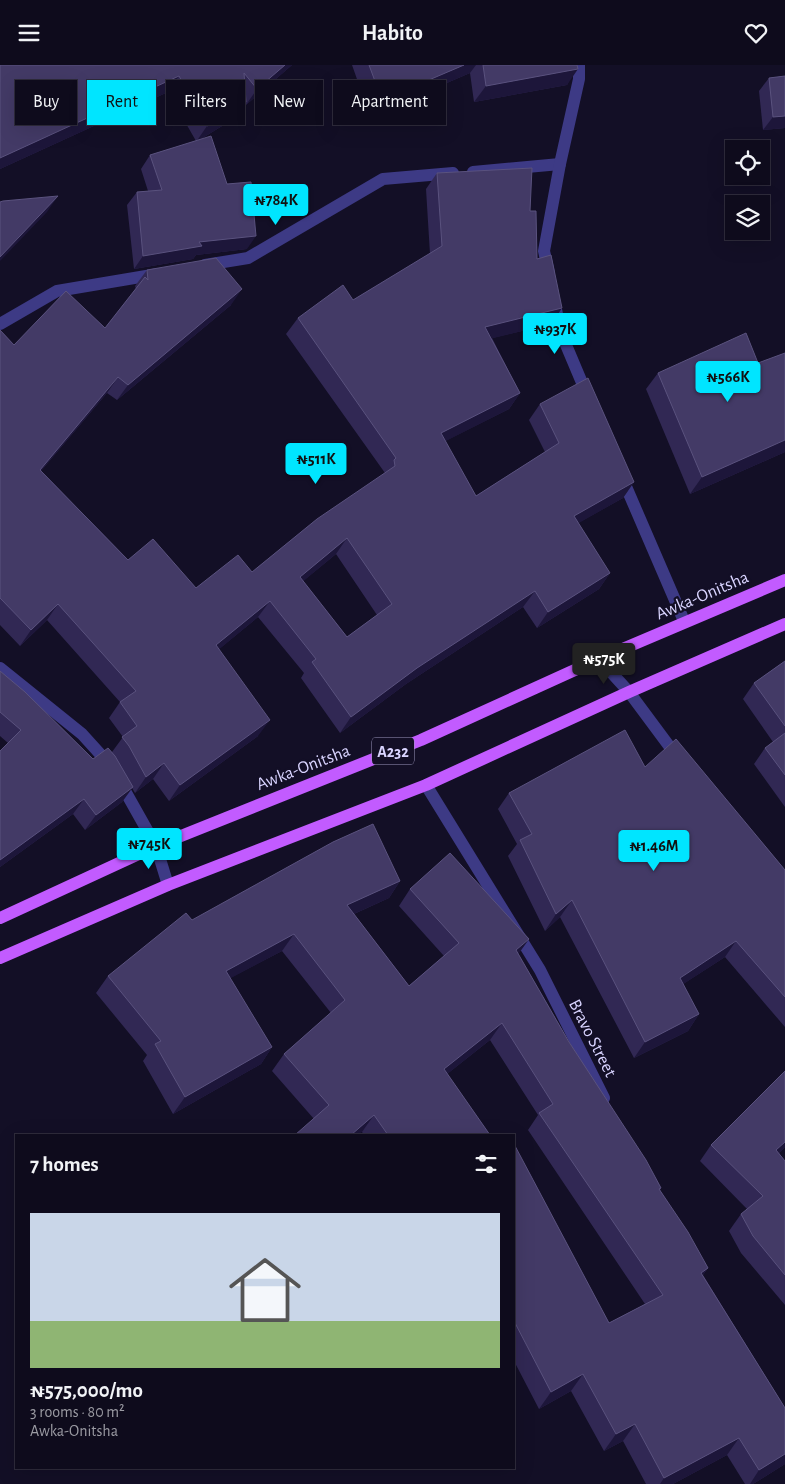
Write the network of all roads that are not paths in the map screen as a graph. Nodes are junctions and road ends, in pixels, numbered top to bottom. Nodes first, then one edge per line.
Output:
1 (579, 65) edge
2 (560, 164) junction
3 (191, 268) edge
4 (172, 271) edge
5 (0, 324) edge
6 (592, 405) edge
7 (615, 459) edge
8 (785, 580) edge
9 (684, 621) junction
10 (785, 624) edge
11 (599, 659) junction
12 (0, 668) edge
13 (629, 692) junction
14 (685, 768) edge
15 (426, 785) junction
16 (156, 846) junction
17 (168, 885) junction
18 (0, 918) edge
19 (0, 958) edge
20 (609, 1110) edge

1 - 2 street
2 - 3 street
2 - 6 street
4 - 5 street
7 - 9 street
8 - 9 main road, Awka-Onitsha / A232
9 - 11 main road, Awka-Onitsha / A232
10 - 13 main road, A232
11 - 13 street
11 - 16 main road, Awka-Onitsha / A232
12 - 16 street
13 - 14 street
13 - 15 main road, A232
15 - 17 main road, A232
15 - 20 street, Bravo Street
16 - 17 street
16 - 18 main road, Awka-Onitsha / A232
17 - 19 main road, A232

